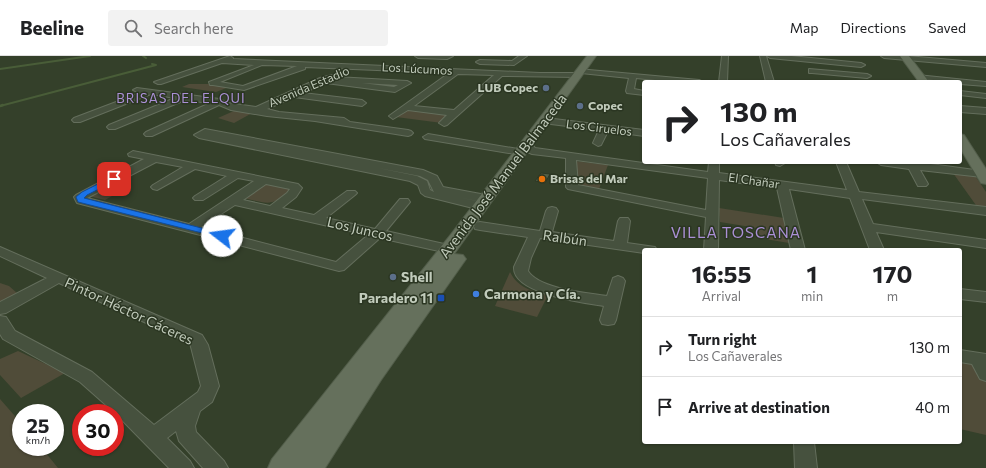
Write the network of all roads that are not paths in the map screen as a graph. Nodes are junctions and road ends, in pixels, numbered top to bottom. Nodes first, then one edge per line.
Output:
1 (236, 56) edge
2 (283, 56) edge
3 (418, 56) edge
4 (450, 56) edge
5 (486, 56) edge
6 (524, 56) edge
7 (600, 56) edge
8 (725, 56) edge
9 (763, 56) edge
10 (770, 56) edge
11 (856, 56) edge
12 (884, 56) edge
13 (905, 57) edge
14 (324, 58) dead end
15 (376, 58) dead end
16 (807, 58) edge
17 (222, 61) junction
18 (266, 63) junction
19 (492, 63) junction
20 (308, 64) junction
21 (986, 64) edge
22 (861, 65) junction
23 (359, 66) junction
24 (912, 66) junction
25 (925, 68) dead end
26 (457, 71) junction
27 (812, 71) junction
28 (486, 72) junction
29 (583, 72) edge
30 (501, 73) junction
31 (633, 76) junction
32 (868, 79) edge
33 (325, 80) junction
34 (676, 80) edge
35 (723, 80) edge
36 (769, 80) edge
37 (815, 80) edge
38 (922, 80) edge
39 (158, 82) dead end
40 (962, 82) edge
41 (986, 84) edge
42 (137, 90) dead end
43 (150, 92) junction
44 (642, 93) edge
45 (962, 93) edge
46 (292, 94) junction
47 (986, 96) edge
48 (184, 97) junction
49 (362, 103) dead end
50 (223, 104) junction
51 (408, 106) junction
52 (259, 109) junction
53 (962, 109) edge
54 (986, 111) edge
55 (456, 112) junction
56 (276, 113) junction
57 (393, 116) dead end
58 (77, 120) dead end
59 (554, 122) junction
60 (444, 123) dead end
61 (112, 128) dead end
62 (605, 128) junction
63 (408, 133) dead end
64 (642, 133) edge
65 (149, 134) dead end
66 (428, 137) dead end
67 (962, 141) edge
68 (598, 143) dead end
69 (263, 145) dead end
70 (527, 149) junction
71 (133, 154) dead end
72 (571, 156) junction
73 (155, 158) junction
74 (714, 164) edge
75 (842, 164) edge
76 (912, 164) edge
77 (193, 166) junction
78 (236, 175) junction
79 (714, 176) junction
80 (984, 177) edge
81 (264, 180) junction
82 (922, 184) dead end
83 (782, 185) junction
84 (158, 186) dead end
85 (351, 193) dead end
86 (855, 195) junction
87 (199, 198) dead end
88 (233, 201) junction
89 (404, 202) dead end
90 (483, 202) junction
91 (273, 209) junction
92 (552, 211) dead end
93 (986, 211) edge
94 (712, 215) junction
95 (318, 219) junction
96 (624, 221) dead end
97 (480, 226) junction
98 (868, 227) junction
99 (192, 228) junction
100 (378, 233) junction
101 (540, 234) junction
102 (986, 244) edge
103 (620, 246) junction
104 (710, 248) edge
105 (798, 248) edge
106 (876, 248) edge
107 (448, 249) junction
108 (642, 249) edge
109 (0, 251) edge
110 (58, 278) junction
111 (618, 281) dead end
112 (962, 294) edge
113 (986, 297) edge
114 (612, 302) junction
115 (0, 309) edge
116 (608, 320) dead end
117 (0, 321) edge
118 (962, 356) edge
119 (982, 359) edge
120 (986, 374) edge
121 (192, 407) junction
122 (153, 437) junction
123 (804, 444) edge
124 (183, 468) edge
125 (217, 468) edge
126 (282, 468) edge
127 (310, 468) edge
128 (806, 468) edge

1 - 17 street
2 - 18 street
3 - 4 street
5 - 19 street
6 - 19 street
7 - 29 main road, Avenida José Manuel Balmaceda
8 - 35 street
9 - 36 street
10 - 16 street
11 - 22 street
12 - 13 street
13 - 21 street
13 - 24 main road
14 - 20 street
15 - 23 street, Avenida Estadio
16 - 22 street
16 - 27 street
17 - 18 street, Los Lúcumos
17 - 39 street
18 - 20 street, Los Lúcumos
18 - 20 street
19 - 28 street
20 - 23 street, Los Lúcumos
22 - 32 street
23 - 26 street, Los Lúcumos
23 - 33 street, Avenida Estadio
24 - 25 street
24 - 38 main road
26 - 28 street, Los Lúcumos
26 - 51 street
27 - 32 street
27 - 37 street
28 - 30 street, Los Lúcumos
29 - 30 street, Los Lúcumos
29 - 31 street, Los Lúcumos
29 - 59 main road, Avenida José Manuel Balmaceda
29 - 70 main road, Avenida José Manuel Balmaceda
30 - 55 street
31 - 34 street, Los Lúcumos
31 - 44 street
33 - 33 street
33 - 46 street, Avenida Estadio
40 - 41 street
42 - 43 street
43 - 48 street
43 - 58 street
45 - 47 street
46 - 49 street
46 - 52 street, Avenida Estadio
48 - 50 street
48 - 61 street
50 - 52 street
50 - 56 street
50 - 65 street
51 - 55 street
51 - 57 street
52 - 56 street
53 - 54 street
55 - 60 street
56 - 63 street
59 - 62 street, Los Ciruelos
59 - 70 main road, Avenida José Manuel Balmaceda
62 - 64 street, Los Ciruelos
62 - 68 street
66 - 70 street, El Chañar
67 - 80 main road
69 - 90 street
70 - 72 street, El Chañar
70 - 90 main road, Avenida José Manuel Balmaceda
70 - 97 main road, Avenida José Manuel Balmaceda
71 - 73 street
72 - 79 street, El Chañar
72 - 94 street
73 - 77 street
73 - 99 street
74 - 79 street
75 - 86 street
76 - 80 street
76 - 82 street
77 - 78 street
77 - 84 street
78 - 81 street
78 - 87 street
79 - 83 street, El Chañar
79 - 94 street
81 - 88 street
81 - 91 street
83 - 86 street, El Chañar
83 - 105 street
85 - 95 street
86 - 93 street, El Chañar
86 - 98 street
88 - 91 street, Los Juncos
88 - 99 street
89 - 100 street
90 - 107 main road, Avenida José Manuel Balmaceda
91 - 95 street, Los Juncos
92 - 101 street
94 - 104 street
95 - 100 street, Los Juncos
96 - 103 street
97 - 101 street, Ralbún
97 - 127 main road, Avenida José Manuel Balmaceda
98 - 102 street
98 - 106 street
99 - 100 street
100 - 107 street, Los Juncos
101 - 103 street, Ralbún
101 - 114 street
103 - 108 street, Ralbún
107 - 126 main road, Avenida José Manuel Balmaceda
109 - 110 street, Pintor Héctor Cáceres
110 - 115 street, Pintor Héctor Cáceres
110 - 121 street, Pintor Héctor Cáceres
111 - 114 street
112 - 113 street
114 - 116 street
117 - 122 street
118 - 119 street
119 - 120 street
121 - 122 street, Pintor Héctor Cáceres
121 - 125 street, Pintor Héctor Cáceres
122 - 124 street
123 - 128 street

